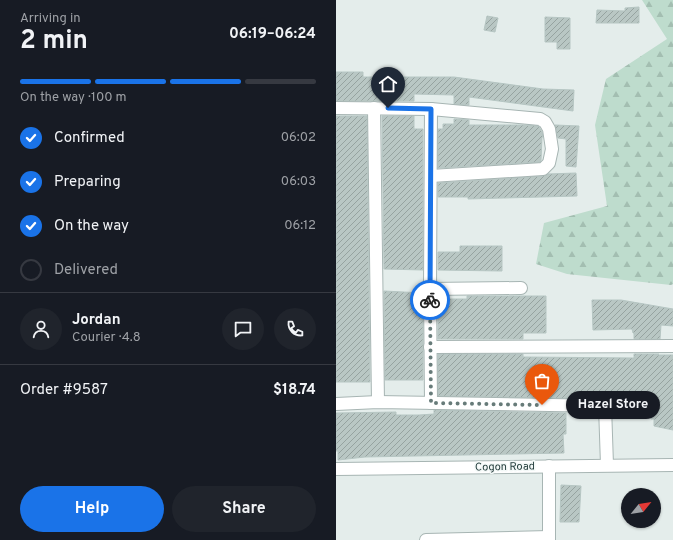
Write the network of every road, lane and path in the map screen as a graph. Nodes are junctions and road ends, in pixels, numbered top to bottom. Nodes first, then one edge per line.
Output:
1 (336, 108) edge
2 (374, 108) junction
3 (431, 109) junction
4 (431, 176) junction
5 (521, 288) dead end
6 (430, 289) junction
7 (673, 346) edge
8 (430, 347) junction
9 (378, 402) junction
10 (431, 403) junction
11 (336, 404) edge
12 (607, 465) junction
13 (673, 465) edge
14 (549, 466) junction
15 (336, 469) edge
16 (549, 538) edge
17 (426, 540) edge

1 - 2 street
2 - 3 street
2 - 9 street
3 - 4 street
3 - 4 street
4 - 6 street
5 - 6 street
6 - 8 street
7 - 8 street
8 - 10 street
9 - 10 street
9 - 11 street
10 - 12 street
12 - 13 street, Cogon Road
12 - 14 street, Cogon Road
14 - 15 street, Cogon Road
14 - 16 street
16 - 17 street

